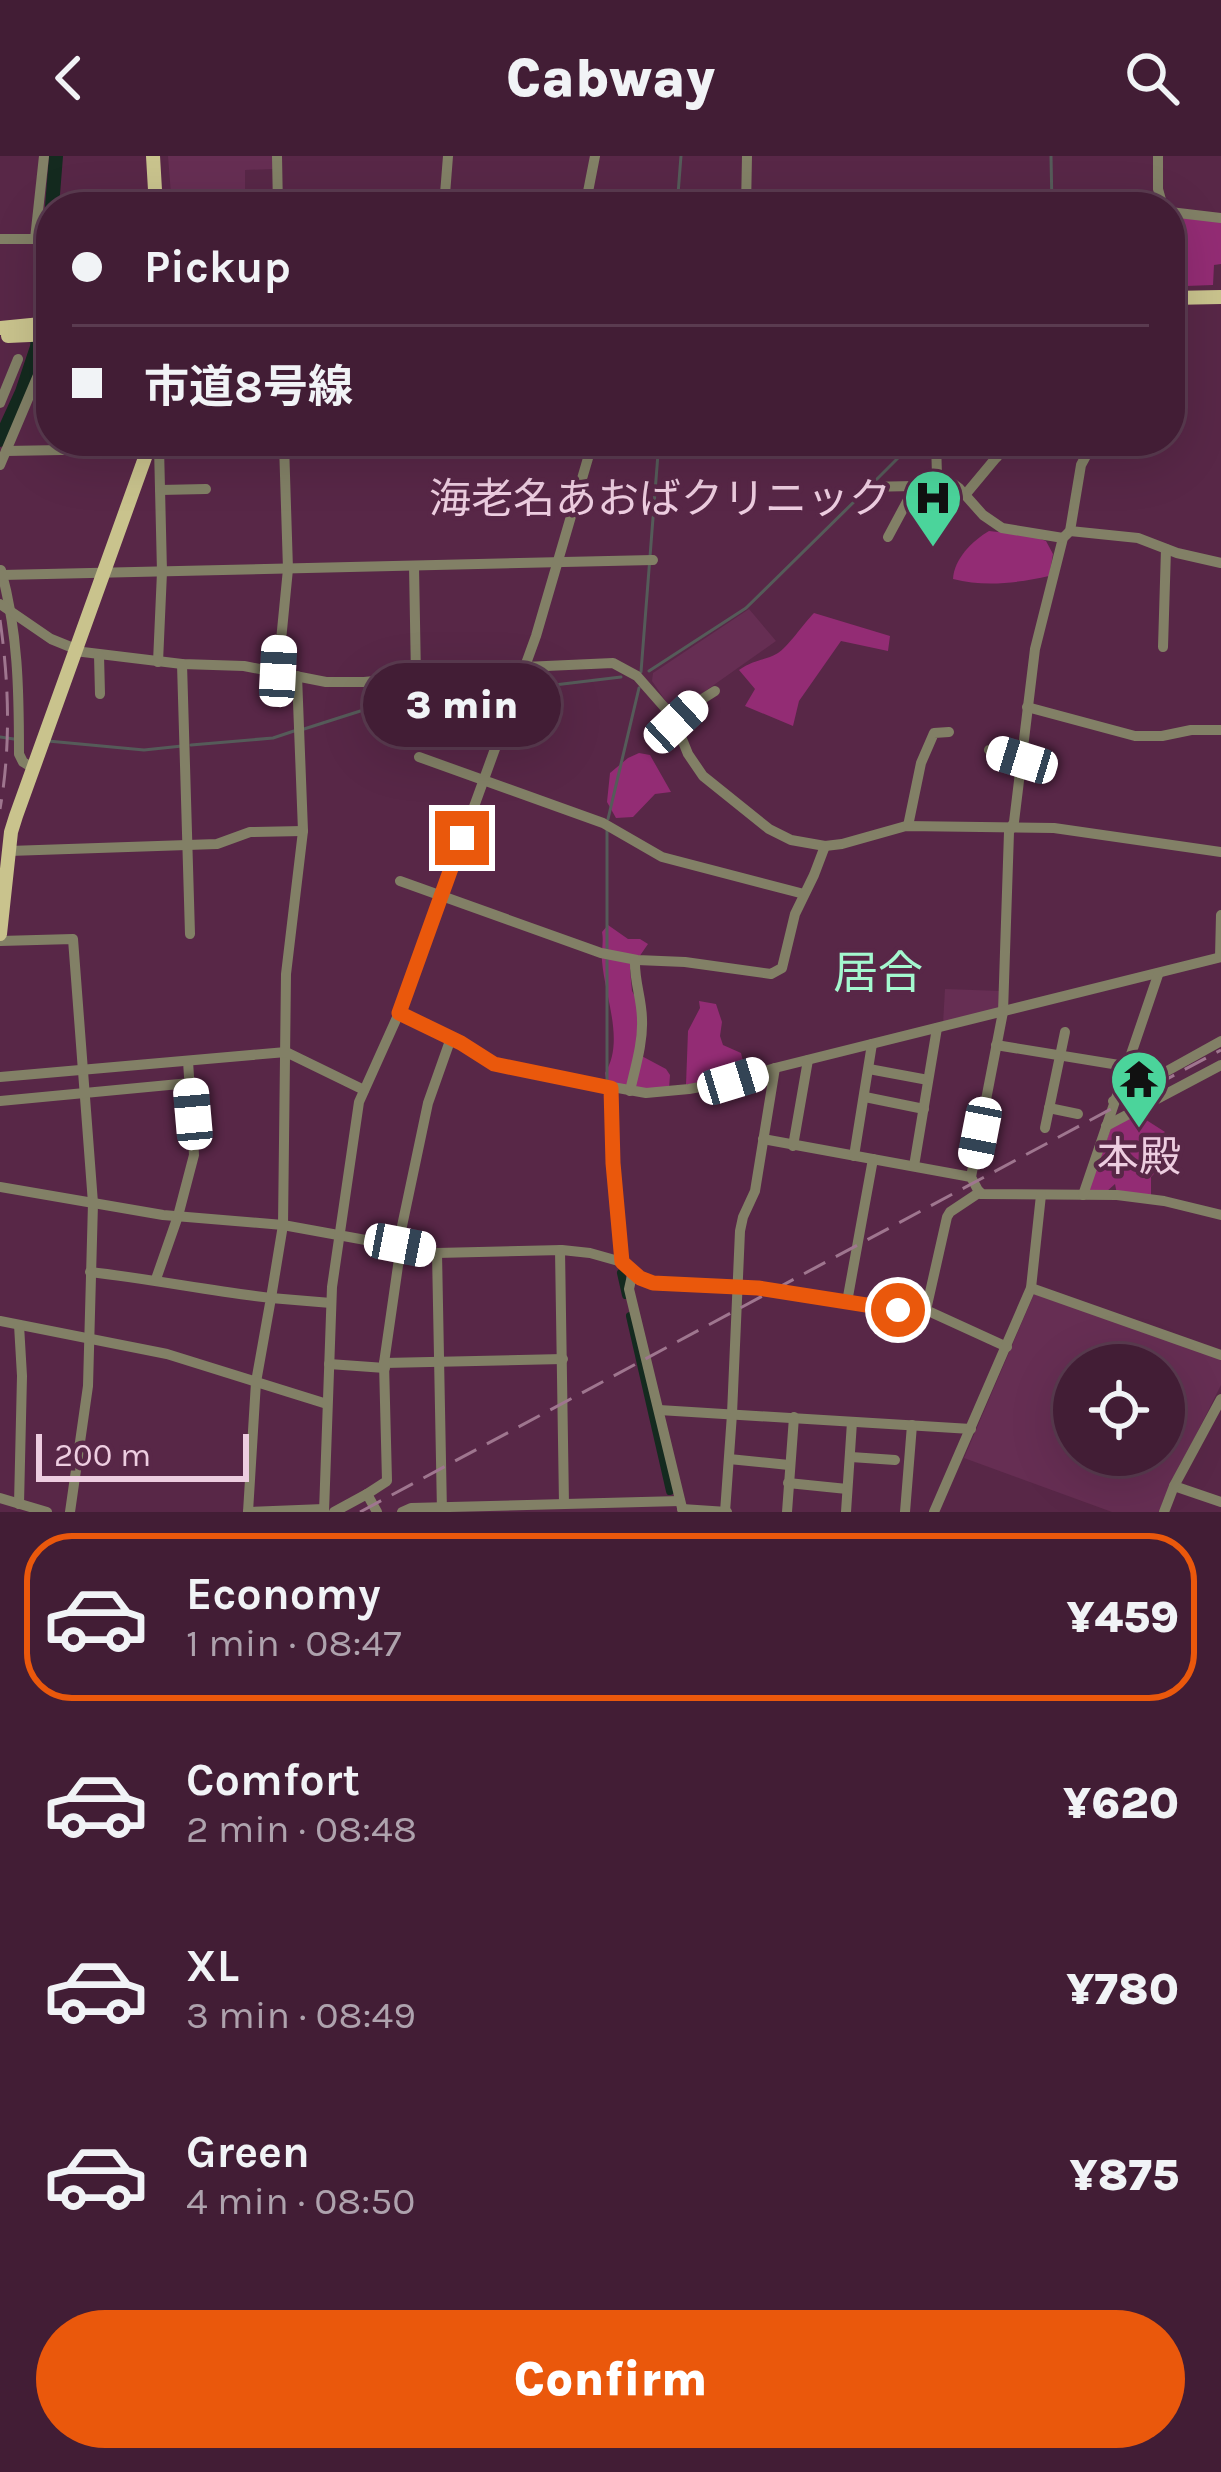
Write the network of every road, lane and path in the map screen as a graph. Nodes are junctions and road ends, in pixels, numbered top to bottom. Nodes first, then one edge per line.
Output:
1 (44, 156) edge
2 (157, 156) edge
3 (277, 156) edge
4 (448, 156) edge
5 (595, 156) edge
6 (747, 156) edge
7 (1158, 156) edge
8 (40, 192) edge
9 (159, 192) edge
10 (278, 192) edge
11 (446, 192) edge
12 (588, 192) edge
13 (746, 192) edge
14 (1159, 192) edge
15 (1185, 213) edge
16 (1221, 218) edge
17 (36, 230) edge
18 (0, 239) edge
19 (1221, 297) edge
20 (1185, 298) edge
21 (36, 317) edge
22 (0, 319) edge
23 (36, 323) edge
24 (0, 333) edge
25 (36, 335) edge
26 (18, 359) dead end
27 (6, 376) edge
28 (36, 381) edge
29 (0, 403) edge
30 (36, 450) edge
31 (6, 451) junction
32 (149, 456) edge
33 (155, 456) edge
34 (284, 456) edge
35 (588, 456) edge
36 (937, 456) edge
37 (1086, 456) edge
38 (998, 457) edge
39 (0, 465) edge
40 (938, 476) junction
41 (914, 486) junction
42 (870, 487) dead end
43 (206, 489) dead end
44 (160, 490) junction
45 (965, 496) junction
46 (1067, 535) junction
47 (889, 537) dead end
48 (1166, 549) junction
49 (651, 560) dead end
50 (556, 562) junction
51 (1221, 563) edge
52 (415, 566) junction
53 (288, 569) junction
54 (1, 571) edge
55 (162, 572) junction
56 (104, 573) junction
57 (0, 604) edge
58 (11, 613) junction
59 (1163, 647) dead end
60 (75, 649) junction
61 (99, 655) junction
62 (158, 662) junction
63 (182, 664) junction
64 (524, 667) junction
65 (278, 671) junction
66 (297, 676) junction
67 (416, 677) junction
68 (716, 691) dead end
69 (100, 694) dead end
70 (1027, 707) junction
71 (675, 719) junction
72 (1221, 730) edge
73 (949, 732) dead end
74 (989, 750) dead end
75 (419, 757) dead end
76 (1022, 760) junction
77 (33, 768) junction
78 (484, 780) junction
79 (908, 826) junction
80 (1011, 827) junction
81 (303, 831) junction
82 (188, 845) junction
83 (825, 846) junction
84 (9, 851) junction
85 (1221, 852) edge
86 (400, 881) dead end
87 (2, 894) edge
88 (804, 894) junction
89 (442, 895) junction
90 (1221, 915) edge
91 (190, 934) dead end
92 (0, 938) edge
93 (1221, 957) edge
94 (1156, 959) dead end
95 (635, 960) junction
96 (1157, 975) junction
97 (1003, 1012) junction
98 (399, 1013) junction
99 (937, 1028) junction
100 (1065, 1032) dead end
101 (451, 1038) junction
102 (1221, 1041) edge
103 (872, 1044) junction
104 (996, 1045) junction
105 (286, 1052) junction
106 (1060, 1055) junction
107 (188, 1060) junction
108 (808, 1060) junction
109 (1221, 1065) edge
110 (1125, 1066) junction
111 (775, 1068) junction
112 (869, 1069) junction
113 (83, 1070) junction
114 (0, 1077) edge
115 (928, 1079) junction
116 (190, 1083) junction
117 (611, 1088) junction
118 (364, 1090) junction
119 (631, 1091) junction
120 (85, 1093) junction
121 (865, 1097) junction
122 (0, 1101) edge
123 (1113, 1101) junction
124 (1049, 1108) junction
125 (924, 1109) junction
126 (1078, 1114) dead end
127 (1106, 1126) junction
128 (1045, 1128) dead end
129 (763, 1138) junction
130 (794, 1146) junction
131 (854, 1156) junction
132 (873, 1159) junction
133 (914, 1166) junction
134 (971, 1177) junction
135 (0, 1187) edge
136 (980, 1192) junction
137 (1041, 1195) junction
138 (1083, 1195) junction
139 (93, 1203) junction
140 (1221, 1215) edge
141 (178, 1216) junction
142 (283, 1225) junction
143 (339, 1236) junction
144 (399, 1245) junction
145 (560, 1250) junction
146 (436, 1252) junction
147 (622, 1262) junction
148 (633, 1271) junction
149 (90, 1272) junction
150 (156, 1279) junction
151 (737, 1287) junction
152 (1031, 1288) junction
153 (272, 1298) junction
154 (848, 1302) junction
155 (331, 1304) junction
156 (926, 1310) junction
157 (0, 1321) edge
158 (19, 1324) junction
159 (91, 1338) junction
160 (1007, 1347) junction
161 (1221, 1355) edge
162 (563, 1359) junction
163 (438, 1361) junction
164 (329, 1364) junction
165 (385, 1365) junction
166 (256, 1382) junction
167 (1221, 1399) edge
168 (327, 1404) junction
169 (659, 1410) junction
170 (732, 1414) junction
171 (794, 1417) junction
172 (852, 1422) junction
173 (911, 1425) junction
174 (971, 1429) junction
175 (851, 1457) junction
176 (729, 1459) junction
177 (896, 1460) dead end
178 (789, 1465) junction
179 (788, 1484) junction
180 (1174, 1486) junction
181 (848, 1489) junction
182 (367, 1494) junction
183 (0, 1498) edge
184 (1221, 1502) edge
185 (20, 1507) edge
186 (570, 1507) edge
187 (682, 1507) edge
188 (442, 1510) edge
189 (327, 1511) edge
190 (47, 1512) edge
191 (70, 1512) edge
192 (248, 1512) edge
193 (377, 1512) edge
194 (402, 1512) edge
195 (726, 1512) edge
196 (787, 1512) edge
197 (846, 1512) edge
198 (905, 1512) edge
199 (936, 1512) edge
200 (1164, 1512) edge

1 - 8 street
2 - 9 main road
3 - 10 street
4 - 11 street
5 - 12 street
6 - 13 street
7 - 14 street
15 - 16 street
17 - 18 street
19 - 20 main road
21 - 22 main road
23 - 24 main road
24 - 25 main road
26 - 27 street
27 - 29 street
28 - 31 street
30 - 31 street
31 - 39 street
32 - 56 main road
33 - 44 street
34 - 53 street
35 - 50 street
36 - 40 street
37 - 46 street
38 - 45 street
40 - 41 street
40 - 45 street
41 - 42 street
41 - 47 street
43 - 44 street
44 - 55 street
45 - 46 street
46 - 48 street
46 - 70 street
48 - 51 street
48 - 59 street
49 - 50 street
50 - 52 street
50 - 64 street
52 - 53 street
52 - 67 street
53 - 55 street
53 - 65 street
54 - 56 street
54 - 58 street
55 - 56 street
55 - 62 street
56 - 60 main road
57 - 58 street
58 - 60 street
58 - 77 street
60 - 61 street
60 - 77 main road
61 - 62 street
61 - 69 street
62 - 63 street
63 - 65 street
63 - 82 street
64 - 67 street
64 - 71 street
64 - 78 street
65 - 66 street
66 - 67 street
66 - 81 street
68 - 71 street
70 - 72 street
70 - 76 street
71 - 83 street
73 - 79 street
74 - 76 street
75 - 78 street
76 - 80 street
77 - 84 main road
78 - 88 street
78 - 89 street
79 - 80 street
79 - 83 street
80 - 85 street
80 - 97 street
81 - 82 street
81 - 105 street
82 - 84 street
82 - 91 street
83 - 88 street
84 - 87 main road
86 - 89 street
87 - 92 main road
88 - 95 street
89 - 95 street
89 - 98 street
90 - 93 street
92 - 113 street
93 - 96 street
94 - 96 street
95 - 119 street
96 - 97 street
96 - 110 street
97 - 99 street
97 - 104 street
98 - 101 street
98 - 118 street
99 - 103 street
99 - 115 street
100 - 106 street
101 - 117 street
101 - 144 street
102 - 123 street
103 - 108 street
103 - 112 street
104 - 106 street
104 - 134 street
105 - 107 street
105 - 118 street
105 - 142 street
106 - 110 street
106 - 124 street
107 - 113 street
107 - 116 street
108 - 111 street
108 - 130 street
109 - 127 street
110 - 123 street
111 - 119 street
111 - 129 street
112 - 115 street
112 - 121 street
113 - 114 street
113 - 120 street
115 - 125 street
116 - 120 street
116 - 141 street
117 - 119 street
117 - 147 street
118 - 143 street
120 - 122 street
120 - 139 street
121 - 125 street
121 - 131 street
123 - 127 street
124 - 126 street
124 - 128 street
125 - 133 street
127 - 138 street
129 - 130 street
129 - 151 street
130 - 131 street
131 - 132 street
132 - 133 street
132 - 154 street
133 - 134 street
134 - 136 street
135 - 139 street
136 - 137 street
136 - 156 street
137 - 138 street
137 - 152 street
138 - 140 street
139 - 141 street
139 - 149 street
141 - 142 street
141 - 150 street
142 - 143 street
142 - 153 street
143 - 144 street
143 - 155 street
144 - 146 street
144 - 165 street
145 - 146 street
145 - 147 street
145 - 162 street
146 - 163 street
147 - 148 street
148 - 151 street
148 - 169 street
149 - 150 street
149 - 159 street
150 - 153 street
151 - 154 street
151 - 170 street
152 - 160 street
152 - 161 street
153 - 155 street
153 - 166 street
154 - 156 street
155 - 164 street
156 - 160 street
157 - 158 street
158 - 159 street
158 - 185 street
159 - 166 street
159 - 191 street
160 - 174 street
162 - 163 street
162 - 186 street
163 - 165 street
163 - 188 street
164 - 165 street
164 - 168 street
165 - 182 street
166 - 168 street
166 - 192 street
167 - 180 street
168 - 189 street
169 - 170 street
169 - 187 street
170 - 171 street
170 - 176 street
171 - 172 street
171 - 178 street
172 - 173 street
172 - 175 street
173 - 174 street
173 - 198 street
174 - 199 street
175 - 177 street
175 - 181 street
176 - 178 street
176 - 195 street
178 - 179 street
179 - 181 street
179 - 196 street
180 - 184 street
180 - 200 street
181 - 197 street
182 - 189 street
182 - 193 street
183 - 185 street
185 - 190 street
186 - 187 street
186 - 188 street
187 - 195 street
188 - 194 street
189 - 192 street

